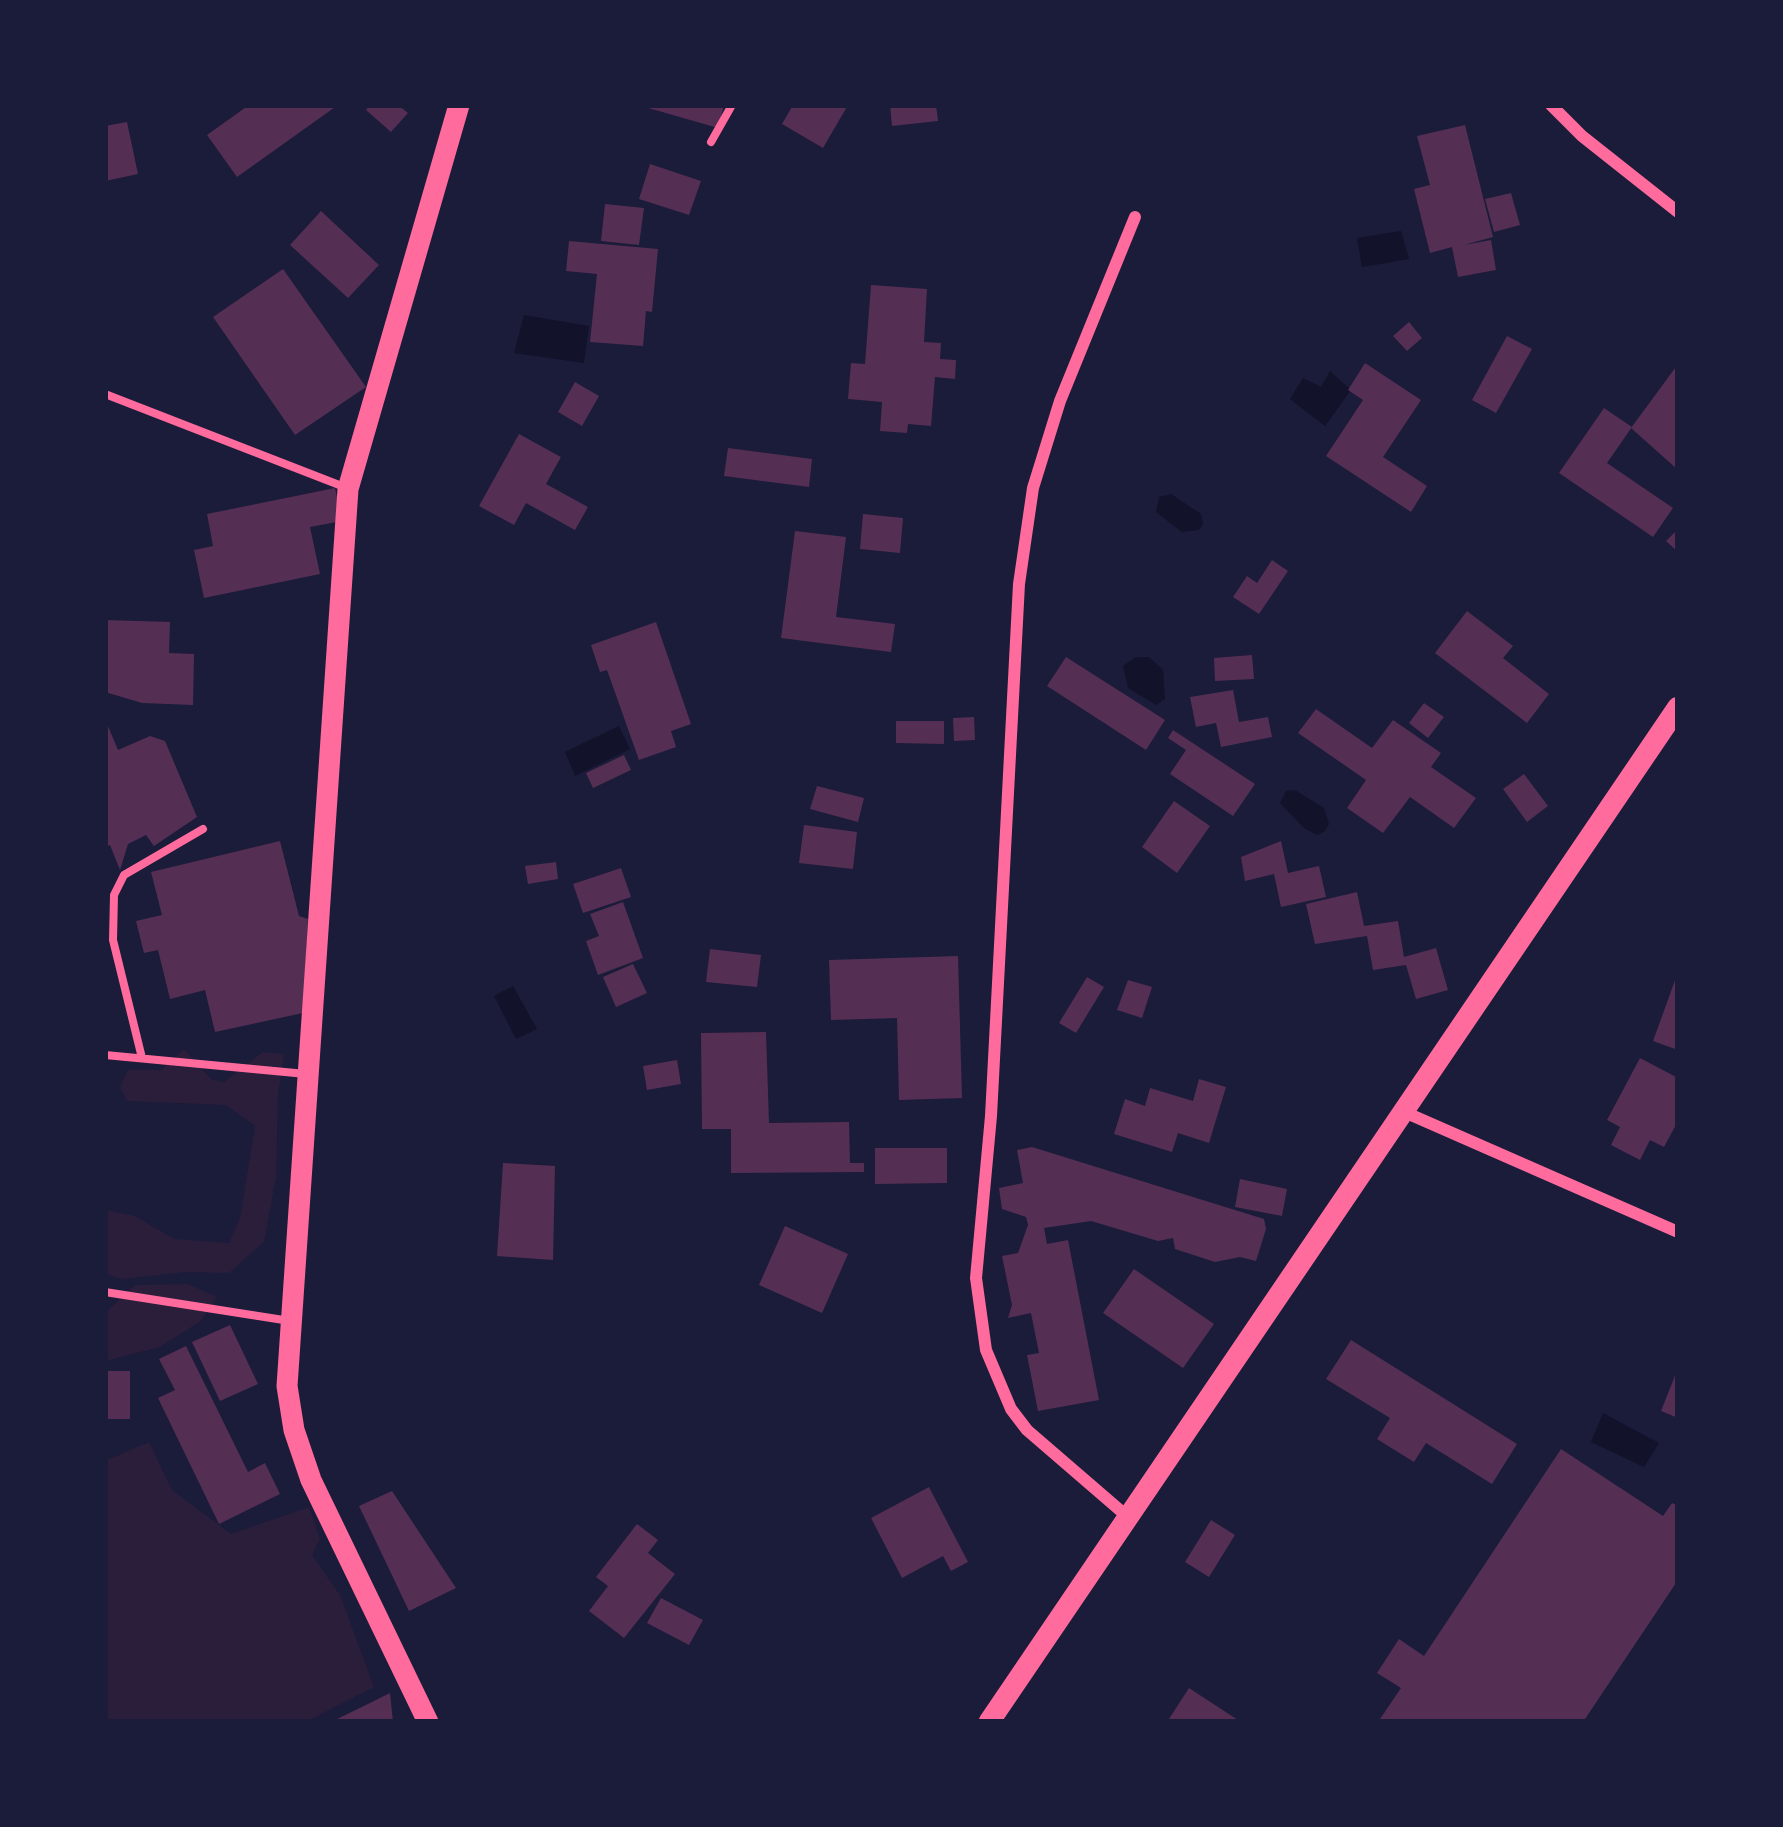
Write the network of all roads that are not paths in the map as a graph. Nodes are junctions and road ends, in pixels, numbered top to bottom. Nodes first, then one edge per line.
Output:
1 (459, 105) edge
2 (732, 105) edge
3 (1551, 105) edge
4 (711, 142) dead end
5 (1678, 212) edge
6 (1135, 217) dead end
7 (105, 394) edge
8 (349, 489) junction
9 (1678, 707) edge
10 (203, 829) dead end
11 (105, 1055) edge
12 (142, 1058) junction
13 (308, 1074) junction
14 (1402, 1111) junction
15 (1678, 1232) edge
16 (105, 1292) edge
17 (291, 1322) junction
18 (1129, 1519) junction
19 (428, 1722) edge
20 (989, 1722) edge

1 - 8 main road
2 - 4 lane
3 - 5 street
6 - 18 street
7 - 8 lane
8 - 13 main road
9 - 14 main road
10 - 12 lane
11 - 12 lane
12 - 13 lane
13 - 17 main road
14 - 15 street
14 - 18 main road
16 - 17 lane
17 - 19 main road
18 - 20 main road

